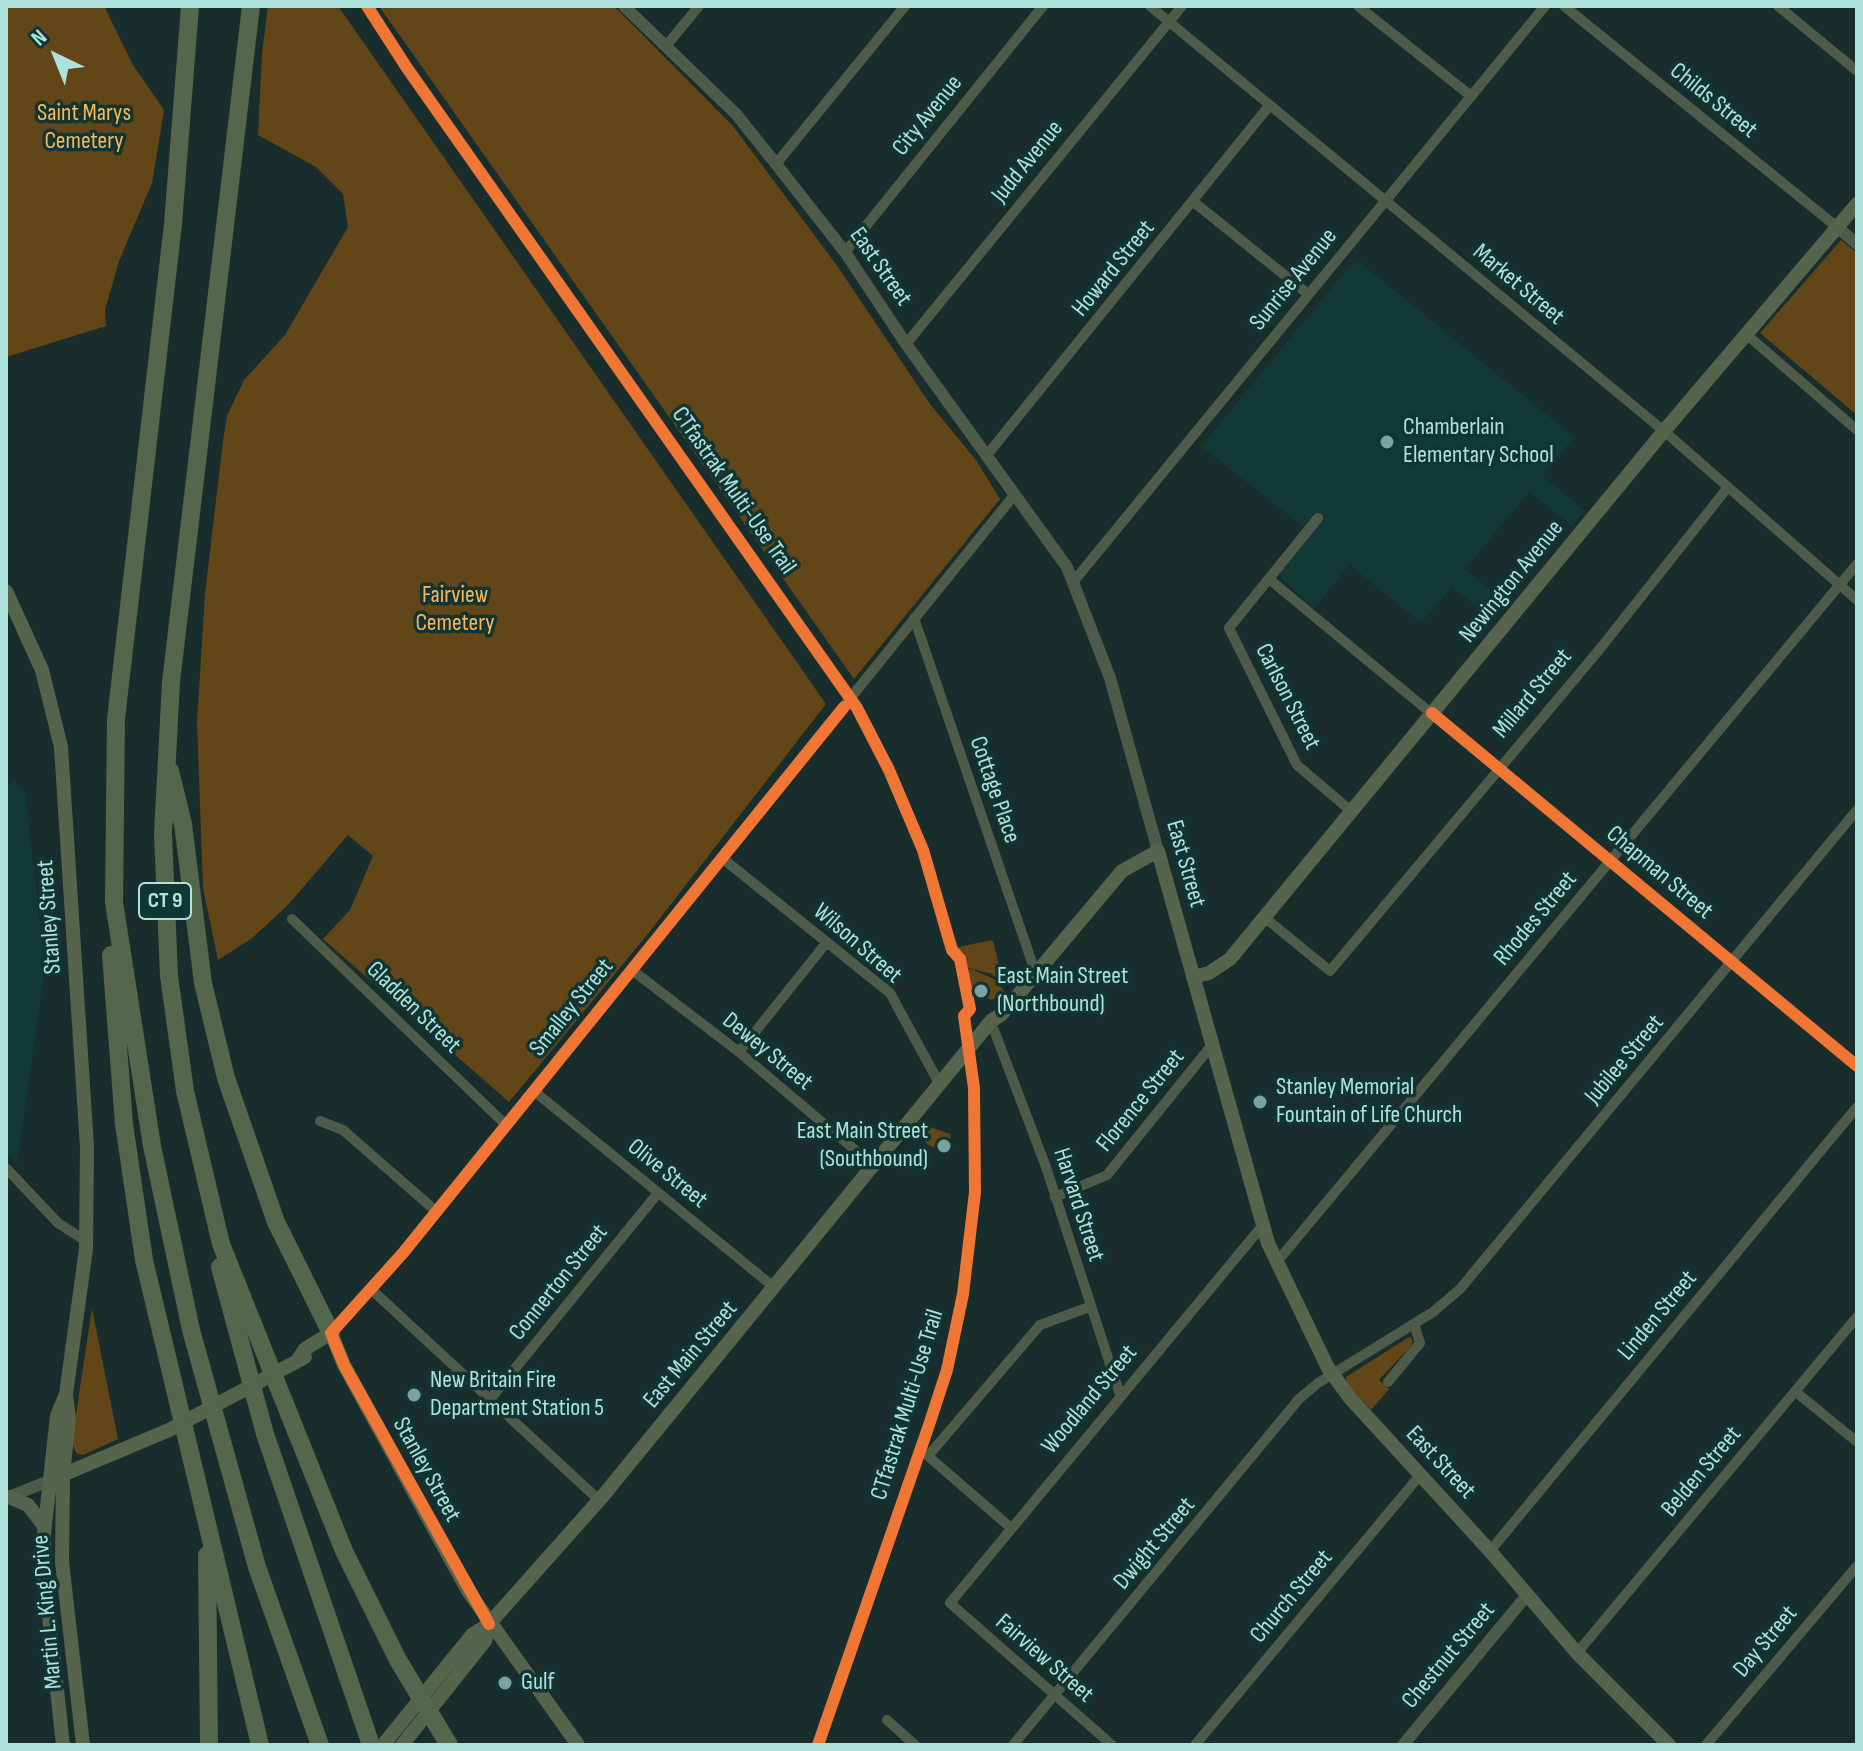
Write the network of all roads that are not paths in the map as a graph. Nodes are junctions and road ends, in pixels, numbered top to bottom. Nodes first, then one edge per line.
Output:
1 (190, 6) edge
2 (251, 6) edge
3 (624, 6) edge
4 (699, 6) edge
5 (905, 6) edge
6 (1043, 6) edge
7 (1150, 6) edge
8 (1182, 6) edge
9 (1358, 6) edge
10 (1545, 6) edge
11 (1564, 6) edge
12 (1778, 6) edge
13 (1169, 21) junction
14 (666, 46) junction
15 (1857, 71) edge
16 (1471, 96) junction
17 (1269, 106) junction
18 (776, 164) junction
19 (1385, 201) junction
20 (1195, 203) junction
21 (1857, 204) edge
22 (1837, 227) junction
23 (1857, 244) edge
24 (845, 252) junction
25 (1308, 294) junction
26 (1746, 334) junction
27 (906, 344) junction
28 (1857, 430) edge
29 (1664, 431) junction
30 (987, 455) junction
31 (1728, 487) junction
32 (1015, 494) junction
33 (1318, 518) dead end
34 (1857, 564) edge
35 (1269, 579) junction
36 (1074, 581) junction
37 (1839, 586) junction
38 (6, 591) edge
39 (1857, 600) edge
40 (914, 618) junction
41 (1432, 713) junction
42 (166, 758) junction
43 (1499, 769) junction
44 (1857, 810) edge
45 (1351, 811) junction
46 (1158, 851) junction
47 (722, 858) junction
48 (1611, 861) junction
49 (113, 896) junction
50 (1264, 917) junction
51 (292, 919) dead end
52 (827, 942) junction
53 (1732, 962) junction
54 (632, 970) junction
55 (1036, 974) junction
56 (1193, 977) junction
57 (1002, 1014) junction
58 (994, 1030) junction
59 (1212, 1045) junction
60 (739, 1052) junction
61 (1857, 1066) edge
62 (939, 1083) junction
63 (534, 1091) junction
64 (1857, 1107) edge
65 (922, 1110) junction
66 (320, 1121) dead end
67 (506, 1125) junction
68 (875, 1167) junction
69 (6, 1168) edge
70 (658, 1193) junction
71 (1055, 1197) junction
72 (437, 1212) junction
73 (214, 1224) junction
74 (1263, 1225) junction
75 (86, 1241) junction
76 (1276, 1263) junction
77 (775, 1288) junction
78 (372, 1290) junction
79 (1089, 1307) junction
80 (1857, 1317) edge
81 (1414, 1324) junction
82 (331, 1333) junction
83 (1332, 1375) junction
84 (1388, 1382) dead end
85 (1796, 1392) junction
86 (1120, 1395) junction
87 (491, 1398) junction
88 (1857, 1442) edge
89 (1421, 1474) junction
90 (56, 1478) junction
91 (7, 1497) edge
92 (600, 1501) junction
93 (45, 1527) junction
94 (207, 1528) junction
95 (1011, 1528) junction
96 (1490, 1551) junction
97 (1857, 1566) edge
98 (1528, 1594) junction
99 (950, 1603) joint
100 (489, 1624) junction
101 (1577, 1653) junction
102 (441, 1684) junction
103 (1055, 1694) junction
104 (887, 1720) dead end
105 (1410, 1743) edge
106 (63, 1745) edge
107 (83, 1745) edge
108 (209, 1745) edge
109 (260, 1745) edge
110 (320, 1745) edge
111 (375, 1745) edge
112 (402, 1745) edge
113 (449, 1745) edge
114 (578, 1745) edge
115 (915, 1745) edge
116 (1013, 1745) edge
117 (1112, 1745) edge
118 (1195, 1745) edge
119 (1669, 1745) edge
120 (1706, 1745) edge

1 - 49 highway, CT 9
2 - 42 highway, CT 9
3 - 14 street, East Street
4 - 14 street
5 - 18 street
6 - 24 street, City Avenue
7 - 13 street, Market Street
8 - 13 street, Judd Avenue
9 - 16 street
10 - 16 street, Sunrise Avenue
11 - 22 street, Childs Street
12 - 15 street
13 - 17 street, Market Street
13 - 27 street, Judd Avenue
14 - 18 street, East Street
16 - 19 street, Sunrise Avenue
17 - 19 street, Market Street
17 - 20 street, Howard Street
18 - 24 street, East Street
19 - 25 street, Sunrise Avenue
19 - 29 street, Market Street
20 - 25 street
20 - 30 street, Howard Street
21 - 22 main road, Newington Avenue
22 - 23 street
22 - 26 main road, Newington Avenue
24 - 27 street, East Street
25 - 36 street, Sunrise Avenue
26 - 28 street
26 - 29 main road, Newington Avenue
27 - 30 street, East Street
29 - 31 street, Market Street
29 - 41 main road, Newington Avenue
30 - 32 street, East Street
31 - 37 street, Market Street
31 - 43 street, Millard Street
32 - 36 street, East Street
32 - 40 street, Smalley Street
33 - 35 street
34 - 37 street, Rhodes Street
35 - 41 street, Chapman Street
35 - 45 street, Carlson Street
36 - 46 street, East Street
37 - 39 street, Market Street
37 - 48 street, Rhodes Street
38 - 75 main road, Stanley Street
40 - 47 street, Smalley Street
40 - 55 street, Cottage Place
41 - 43 street, Chapman Street
41 - 45 main road, Newington Avenue
42 - 73 highway, CT 9
42 - 82 highway
43 - 48 street, Chapman Street
43 - 50 street, Millard Street
44 - 53 street, Jubilee Street
45 - 50 main road, Newington Avenue
46 - 55 main road, East Main Street
46 - 56 main road, East Street
47 - 52 street, Wilson Street
47 - 54 street, Smalley Street
48 - 53 street, Chapman Street
48 - 76 street, Rhodes Street
49 - 94 highway
49 - 110 highway, CT 9
50 - 56 main road, Newington Avenue
51 - 67 street, Gladden Street
52 - 60 street
52 - 62 street, Wilson Street
53 - 61 street, Chapman Street
53 - 81 street, Jubilee Street
54 - 60 street, Dewey Street
54 - 63 street, Smalley Street
55 - 57 main road, East Main Street
56 - 59 main road, East Street
57 - 58 main road, East Main Street
57 - 62 main road, East Main Street
58 - 65 main road, East Main Street
58 - 71 street, Harvard Street
59 - 71 street, Florence Street
59 - 74 main road, East Street
60 - 68 street, Dewey Street
62 - 65 main road, East Main Street
63 - 67 street, Smalley Street
63 - 70 street, Olive Street
64 - 96 street, Linden Street
65 - 68 main road, East Main Street
66 - 72 street
67 - 72 street, Smalley Street
68 - 77 main road, East Main Street
69 - 75 street
70 - 77 street, Olive Street
70 - 87 street, Connerton Street
71 - 79 street, Harvard Street
72 - 78 street, Smalley Street
73 - 111 highway
73 - 113 highway, CT 9
74 - 76 main road, East Street
74 - 86 street, Woodland Street
75 - 90 main road, Stanley Street
76 - 83 main road, East Street
77 - 92 main road, East Main Street
78 - 82 street, Smalley Street
78 - 87 street
79 - 86 street, Harvard Street
79 - 95 street
80 - 85 street, Belden Street
81 - 83 street, Jubilee Street
81 - 84 street
82 - 90 main road
82 - 100 main road, Stanley Street
83 - 89 main road, East Street
83 - 103 street, Dwight Street
85 - 88 street
85 - 101 street, Belden Street
86 - 95 street, Woodland Street
87 - 92 street
89 - 96 main road, East Street
89 - 118 street, Church Street
90 - 91 street
90 - 93 main road, Martin L. King Drive
90 - 107 main road, Martin L. King Drive
91 - 93 main road
92 - 100 main road, East Main Street
93 - 106 main road, Martin L. King Drive
94 - 108 highway
94 - 109 highway
95 - 99 street, Woodland Street
96 - 98 main road, East Street
97 - 120 street, Day Street
98 - 101 main road, East Street
98 - 105 street, Chestnut Street
99 - 103 street, Fairview Street
100 - 102 main road, East Main Street
100 - 114 main road, Stanley Street
101 - 119 main road, East Street
102 - 111 main road, East Main Street
102 - 112 main road, East Main Street
103 - 116 street, Dwight Street
103 - 117 street, Fairview Street
104 - 115 street

